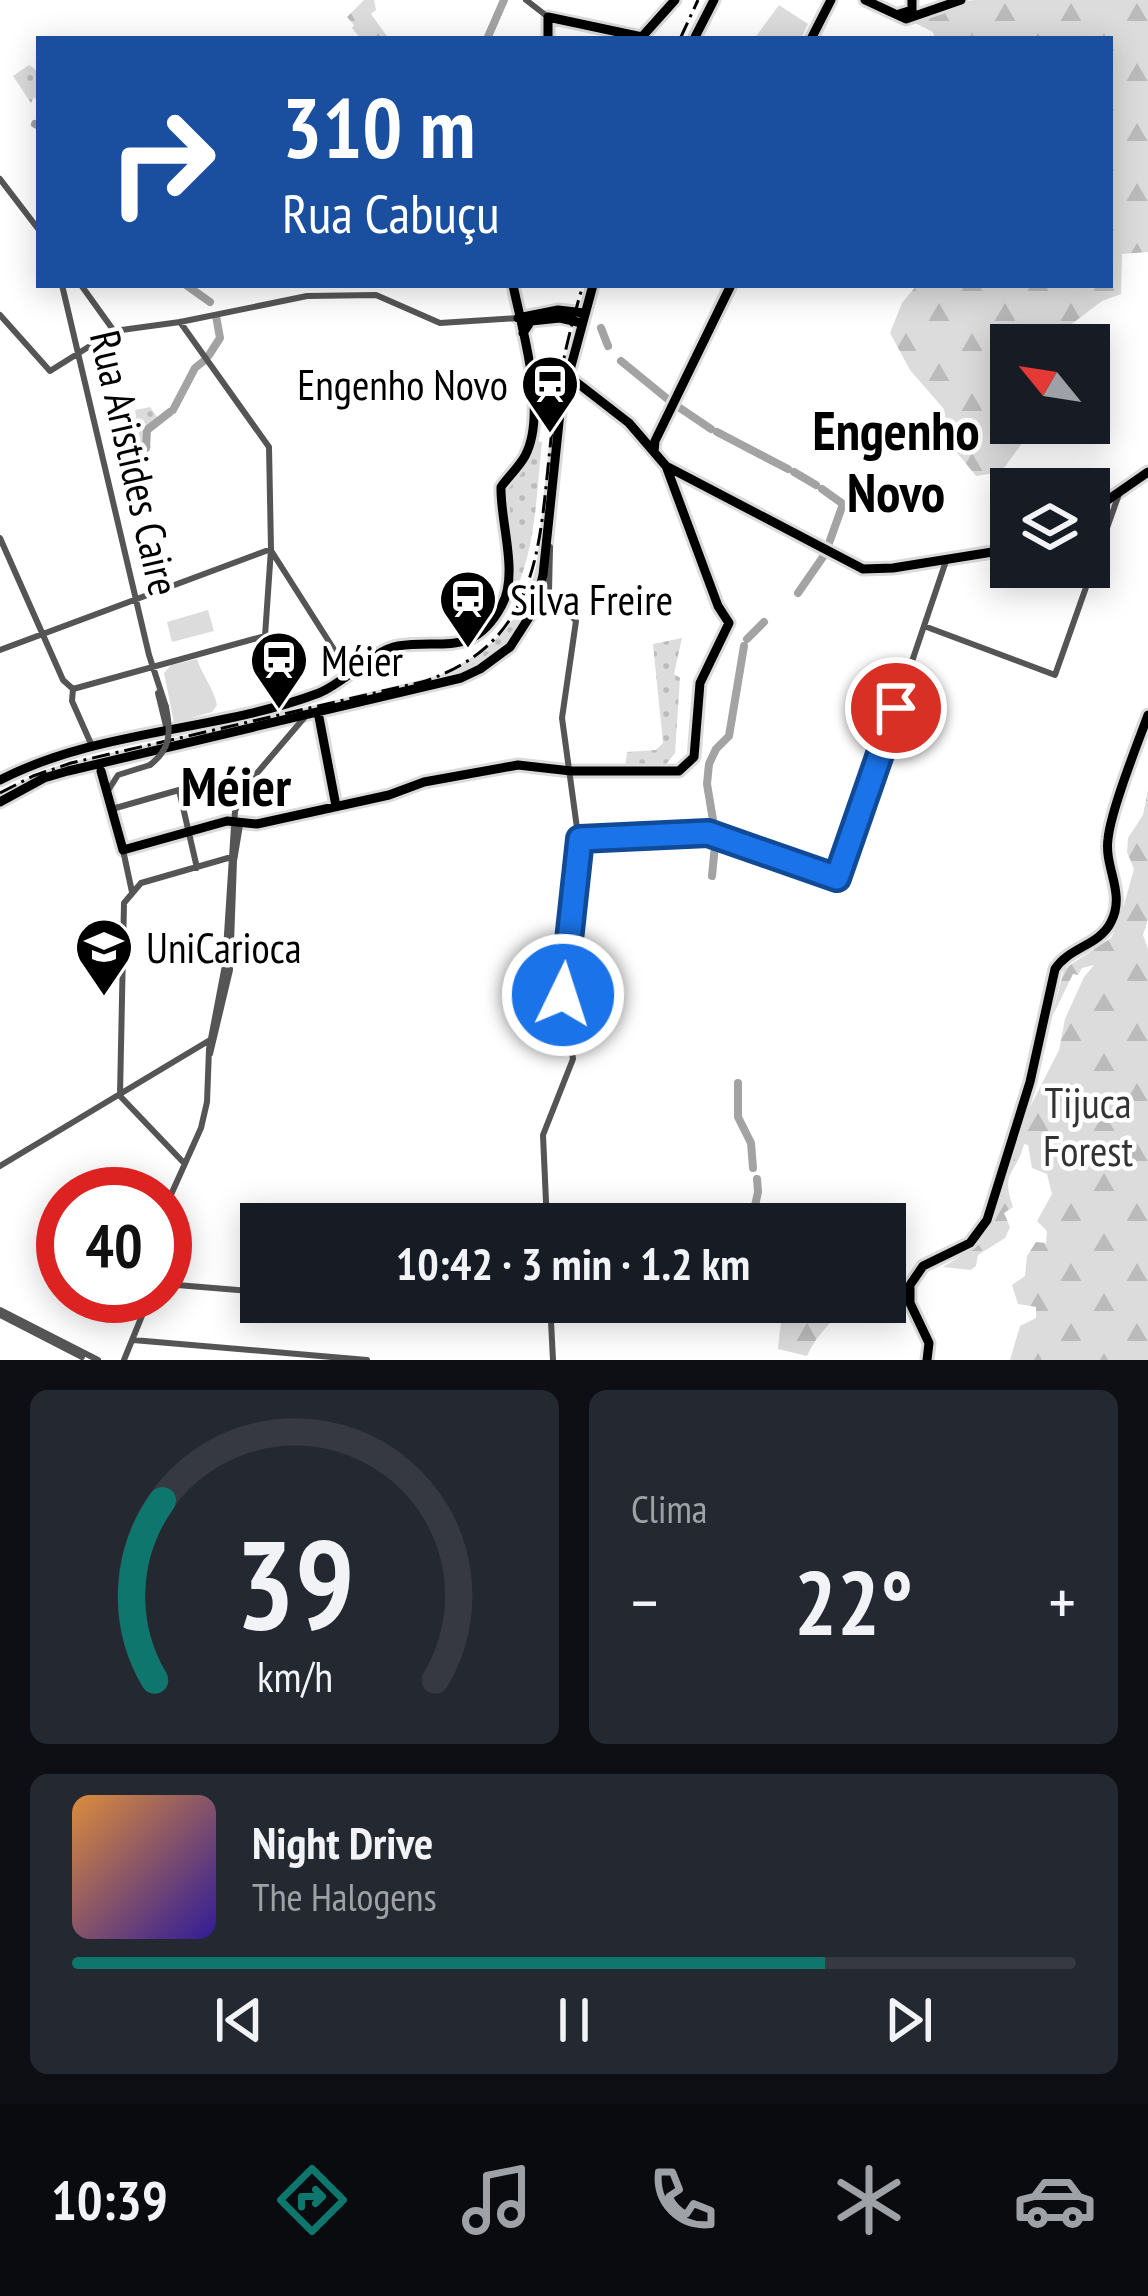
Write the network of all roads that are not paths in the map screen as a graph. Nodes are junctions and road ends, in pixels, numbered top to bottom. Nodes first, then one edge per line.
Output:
1 (526, 0) edge
2 (675, 0) edge
3 (713, 0) edge
4 (831, 0) edge
5 (865, 0) edge
6 (912, 0) edge
7 (961, 0) edge
8 (891, 13) junction
9 (548, 17) junction
10 (548, 36) edge
11 (632, 36) edge
12 (643, 36) edge
13 (695, 36) edge
14 (813, 36) edge
15 (0, 179) edge
16 (36, 226) edge
17 (63, 288) edge
18 (83, 288) edge
19 (513, 288) edge
20 (591, 288) edge
21 (730, 288) edge
22 (0, 315) edge
23 (583, 318) junction
24 (180, 322) junction
25 (519, 323) junction
26 (114, 331) junction
27 (78, 354) junction
28 (571, 378) junction
29 (654, 452) junction
30 (666, 466) junction
31 (1148, 472) edge
32 (1119, 494) junction
33 (1110, 500) edge
34 (550, 513) junction
35 (1111, 517) joint
36 (0, 538) edge
37 (271, 549) junction
38 (990, 553) edge
39 (946, 560) junction
40 (136, 599) junction
41 (924, 626) junction
42 (43, 635) junction
43 (266, 636) junction
44 (0, 650) edge
45 (154, 670) junction
46 (350, 675) junction
47 (73, 689) junction
48 (281, 703) junction
49 (312, 714) junction
50 (1148, 715) edge
51 (1148, 727) edge
52 (167, 730) junction
53 (92, 747) junction
54 (109, 760) junction
55 (77, 769) junction
56 (101, 771) junction
57 (571, 771) junction
58 (112, 780) junction
59 (0, 781) edge
60 (37, 782) junction
61 (0, 802) edge
62 (110, 804) junction
63 (125, 804) junction
64 (336, 806) junction
65 (238, 821) junction
66 (578, 828) junction
67 (188, 833) junction
68 (584, 836) junction
69 (577, 844) junction
70 (123, 850) junction
71 (232, 857) junction
72 (197, 868) junction
73 (131, 880) junction
74 (140, 883) junction
75 (132, 892) junction
76 (210, 1048) junction
77 (120, 1095) junction
78 (184, 1163) junction
79 (0, 1166) edge
80 (182, 1167) edge
81 (546, 1203) edge
82 (192, 1286) edge
83 (240, 1290) edge
84 (0, 1312) edge
85 (140, 1323) edge
86 (551, 1323) edge
87 (133, 1340) junction
88 (93, 1360) edge
89 (124, 1360) edge
90 (367, 1360) edge
91 (553, 1360) edge
92 (929, 1360) edge

1 - 9 street
2 - 12 main road
3 - 13 main road
4 - 14 main road
5 - 8 main road
6 - 8 main road
7 - 8 main road
9 - 10 main road
9 - 11 main road
15 - 16 street
17 - 27 street, Rua Aristides Caire
18 - 26 street
19 - 25 main road
20 - 23 main road
21 - 29 main road
22 - 27 street
23 - 25 main road
23 - 28 main road
24 - 25 street
24 - 26 street
24 - 37 street
25 - 46 main road
26 - 27 street
27 - 40 street, Rua Aristides Caire
28 - 29 main road
28 - 34 main road
29 - 30 main road
30 - 39 main road
30 - 57 main road
31 - 32 main road
32 - 33 main road
32 - 35 street
34 - 49 main road
34 - 57 street
35 - 41 street
36 - 42 street
37 - 40 street
37 - 43 street
37 - 46 street
38 - 39 main road
39 - 41 street
40 - 42 street
40 - 45 street, Rua Aristides Caire
41 - 68 street
42 - 44 street
42 - 47 street
43 - 45 street
43 - 48 street
45 - 47 street
45 - 52 street, Rua Aristides Caire
45 - 58 street, bridge
46 - 48 main road
47 - 53 street
48 - 52 main road
49 - 54 main road
49 - 64 main road
49 - 65 street
50 - 92 main road
51 - 92 main road
52 - 53 main road
53 - 59 main road
54 - 55 main road
54 - 56 main road
55 - 56 main road
55 - 60 main road
55 - 60 main road
56 - 62 main road
57 - 64 main road
57 - 66 street
58 - 62 street
58 - 63 street
60 - 61 main road
62 - 63 street
62 - 70 main road
63 - 67 street
64 - 65 main road
65 - 67 main road
65 - 71 street
66 - 68 street
66 - 69 street
67 - 70 main road
67 - 72 street
68 - 69 street
69 - 81 street
70 - 73 street
71 - 72 street
71 - 76 street
72 - 74 street
73 - 74 street
73 - 75 street
74 - 75 street
75 - 77 street
76 - 77 street
76 - 78 street
77 - 78 street
77 - 79 street
78 - 80 street
82 - 83 street
84 - 88 street
85 - 87 street
86 - 91 street
87 - 89 street
87 - 90 street

